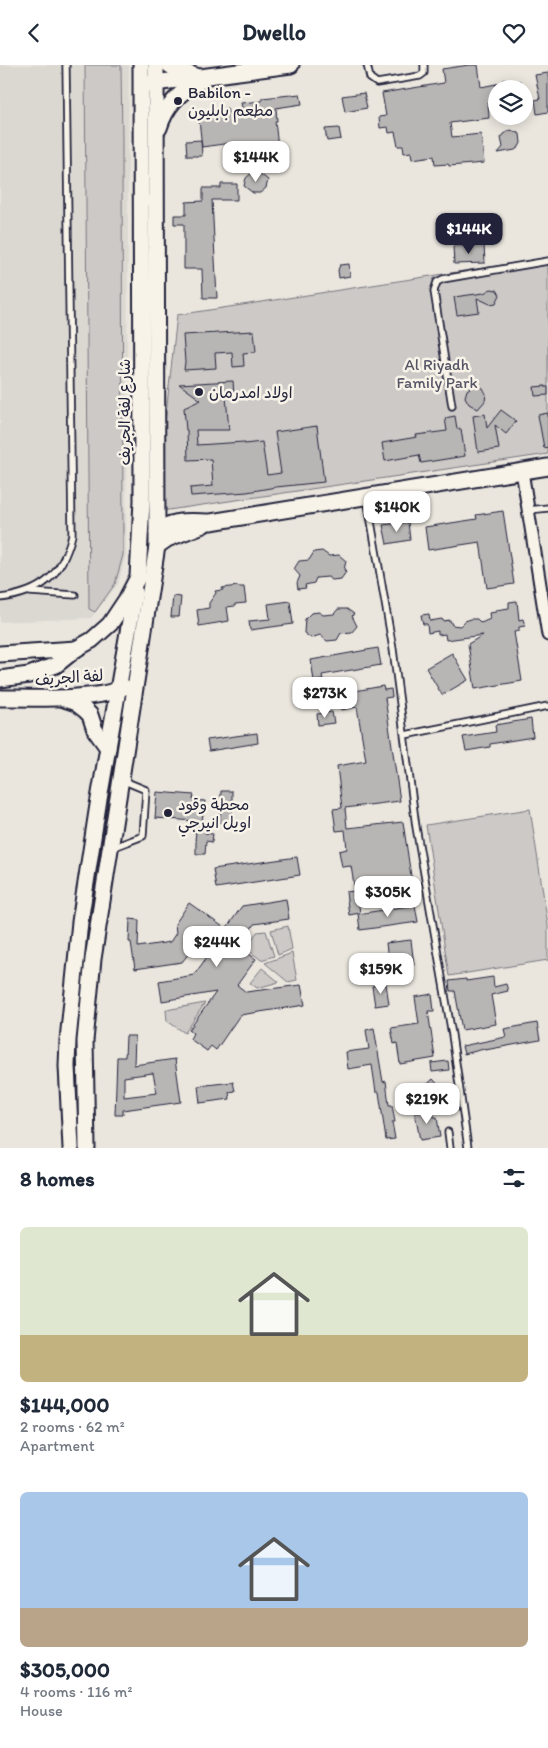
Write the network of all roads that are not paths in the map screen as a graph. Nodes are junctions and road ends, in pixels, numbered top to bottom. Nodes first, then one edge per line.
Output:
1 (66, 65) edge
2 (141, 65) edge
3 (156, 65) edge
4 (169, 65) edge
5 (292, 65) edge
6 (367, 65) edge
7 (424, 65) edge
8 (211, 76) junction
9 (156, 83) junction
10 (141, 84) junction
11 (157, 134) junction
12 (548, 261) edge
13 (452, 406) dead end
14 (548, 467) edge
15 (522, 471) junction
16 (366, 497) junction
17 (548, 508) edge
18 (528, 510) junction
19 (157, 539) junction
20 (138, 577) junction
21 (30, 592) junction
22 (75, 595) dead end
23 (0, 598) edge
24 (548, 635) edge
25 (76, 649) junction
26 (0, 654) edge
27 (0, 679) edge
28 (136, 679) junction
29 (118, 691) junction
30 (60, 697) junction
31 (0, 698) edge
32 (548, 706) edge
33 (405, 735) junction
34 (108, 748) junction
35 (121, 770) junction
36 (108, 852) junction
37 (68, 1040) junction
38 (85, 1041) junction
39 (448, 1132) dead end
40 (71, 1148) edge
41 (86, 1148) edge
42 (450, 1148) edge
43 (468, 1148) edge

1 - 21 lane
2 - 10 main road, شارع لفة الجريف
3 - 9 main road, شارع لفة الجريف
4 - 8 main road
5 - 8 main road
6 - 7 lane
8 - 9 main road
8 - 11 main road
9 - 10 main road
9 - 11 main road, شارع لفة الجريف
10 - 20 main road, شارع لفة الجريف
11 - 19 main road, شارع لفة الجريف
12 - 13 lane
14 - 15 main road
15 - 16 main road
15 - 18 street
16 - 19 main road
16 - 33 lane
17 - 18 lane
18 - 24 street
19 - 28 main road, شارع لفة الجريف
20 - 25 main road, شارع لفة الجريف
20 - 29 main road
21 - 22 lane
21 - 23 lane
25 - 26 main road
25 - 27 main road, شارع لفة الجريف
28 - 29 main road, لفة الجريف
28 - 35 main road, شارع لفة الجريف
29 - 30 main road, لفة الجريف
29 - 34 main road
30 - 31 main road, لفة الجريف
30 - 34 main road
32 - 33 lane
33 - 43 lane
34 - 37 main road
35 - 36 main road, شارع لفة الجريف
35 - 36 lane
36 - 38 main road, شارع لفة الجريف
37 - 38 main road
37 - 40 main road
38 - 41 main road, شارع لفة الجريف
39 - 42 lane

